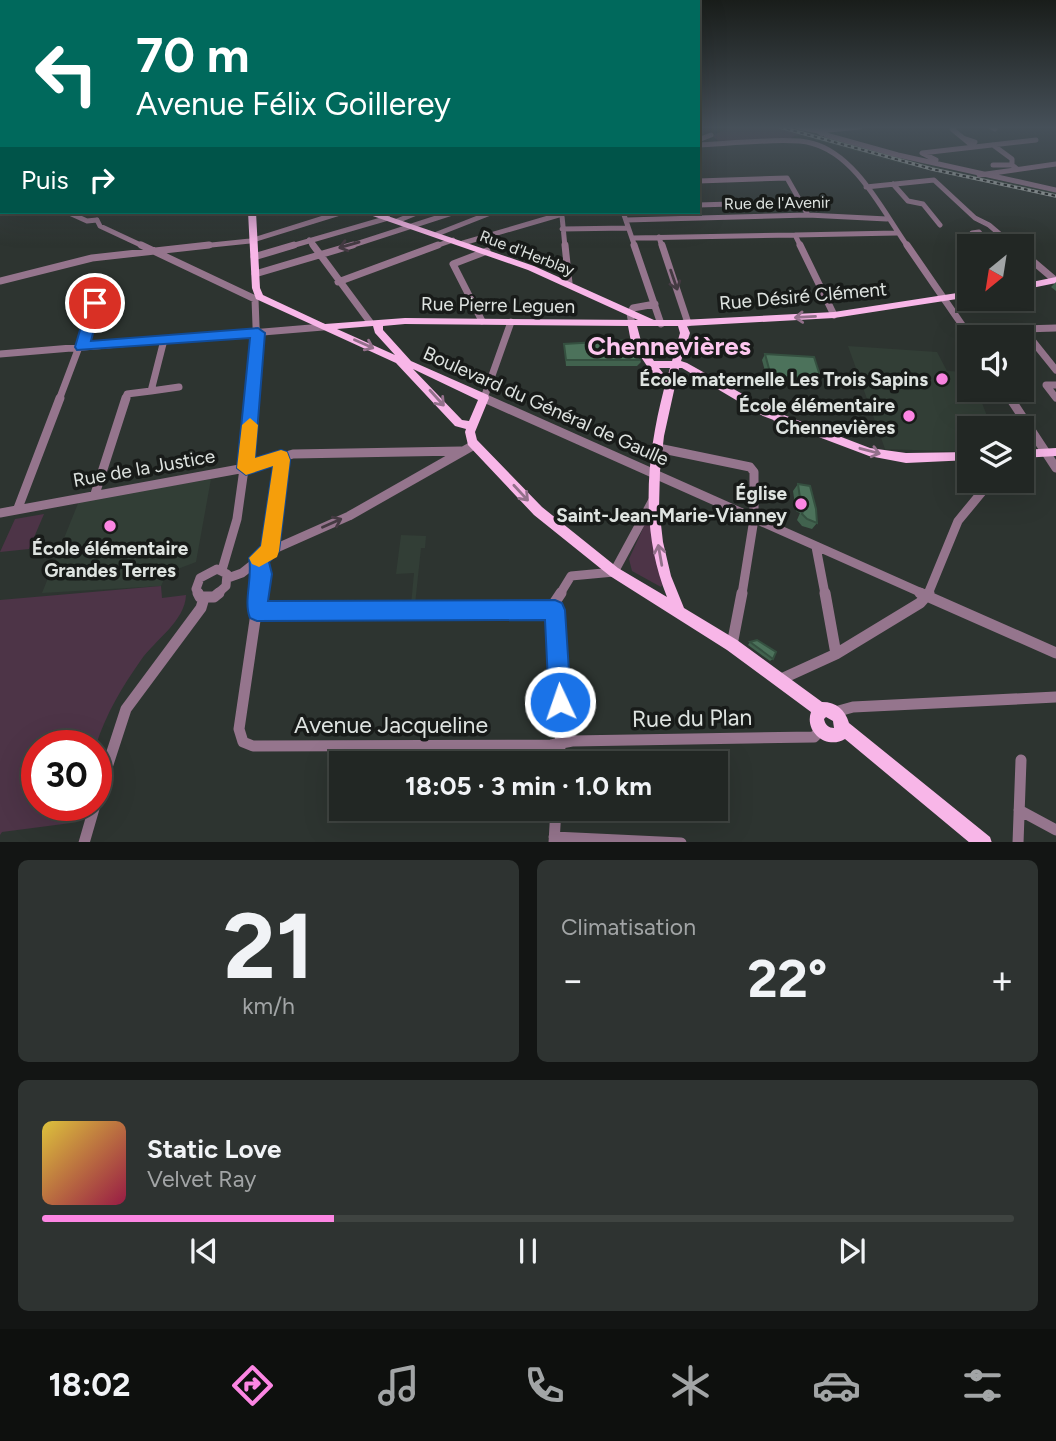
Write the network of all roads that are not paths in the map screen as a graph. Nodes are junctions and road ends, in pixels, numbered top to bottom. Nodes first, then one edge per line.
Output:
1 (849, 166) edge
2 (945, 166) edge
3 (1009, 166) edge
4 (1024, 166) edge
5 (1014, 167) junction
6 (979, 175) junction
7 (700, 181) edge
8 (893, 184) junction
9 (866, 187) junction
10 (1056, 190) edge
11 (801, 202) junction
12 (700, 205) edge
13 (72, 214) edge
14 (97, 214) edge
15 (252, 214) edge
16 (336, 214) edge
17 (376, 214) edge
18 (412, 214) edge
19 (450, 214) edge
20 (488, 214) edge
21 (566, 214) edge
22 (624, 214) edge
23 (808, 215) junction
24 (887, 219) junction
25 (97, 220) junction
26 (392, 220) junction
27 (627, 224) junction
28 (940, 225) dead end
29 (415, 227) junction
30 (562, 229) junction
31 (897, 233) junction
32 (437, 234) junction
33 (1000, 234) edge
34 (795, 235) junction
35 (659, 237) junction
36 (632, 238) junction
37 (254, 239) junction
38 (309, 240) junction
39 (453, 240) junction
40 (463, 243) junction
41 (154, 251) junction
42 (487, 251) junction
43 (317, 254) junction
44 (254, 257) junction
45 (1034, 262) edge
46 (255, 274) junction
47 (1056, 280) edge
48 (0, 281) edge
49 (338, 282) junction
50 (569, 283) junction
51 (100, 285) dead end
52 (1034, 285) edge
53 (957, 296) edge
54 (946, 298) junction
55 (256, 300) junction
56 (655, 304) junction
57 (630, 313) junction
58 (834, 315) junction
59 (303, 318) junction
60 (482, 321) junction
61 (370, 322) junction
62 (511, 322) junction
63 (685, 323) junction
64 (632, 324) junction
65 (657, 324) junction
66 (963, 325) edge
67 (323, 327) junction
68 (1056, 328) edge
69 (300, 329) junction
70 (258, 333) junction
71 (164, 340) junction
72 (80, 347) junction
73 (388, 350) junction
74 (0, 354) edge
75 (650, 364) junction
76 (675, 364) junction
77 (410, 366) junction
78 (1056, 370) edge
79 (1056, 385) edge
80 (667, 386) junction
81 (179, 387) dead end
82 (151, 391) junction
83 (484, 398) junction
84 (1056, 398) edge
85 (773, 400) dead end
86 (1014, 402) edge
87 (777, 418) junction
88 (472, 426) junction
89 (467, 448) junction
90 (658, 448) junction
91 (1051, 453) edge
92 (446, 455) junction
93 (957, 456) edge
94 (281, 457) junction
95 (246, 468) junction
96 (1056, 468) edge
97 (655, 475) junction
98 (981, 493) edge
99 (95, 494) junction
100 (18, 508) junction
101 (0, 513) edge
102 (754, 519) junction
103 (649, 520) junction
104 (816, 547) junction
105 (270, 551) junction
106 (259, 558) junction
107 (614, 572) junction
108 (225, 574) junction
109 (669, 587) junction
110 (650, 594) junction
111 (928, 595) junction
112 (204, 598) junction
113 (678, 609) junction
114 (555, 610) junction
115 (257, 611) junction
116 (732, 645) junction
117 (1056, 653) edge
118 (836, 654) junction
119 (779, 680) junction
120 (1056, 697) edge
121 (827, 711) junction
122 (843, 728) junction
123 (821, 730) junction
124 (561, 744) junction
125 (560, 751) edge
126 (112, 753) edge
127 (1021, 760) dead end
128 (1019, 810) junction
129 (90, 821) edge
130 (555, 821) edge
131 (1056, 830) edge
132 (976, 839) edge
133 (554, 840) edge
134 (84, 842) edge
135 (681, 842) edge
136 (1018, 842) edge

1 - 9 street
2 - 6 street
3 - 5 street
4 - 5 street
5 - 6 street
6 - 10 street
7 - 11 street
8 - 9 street
8 - 28 street
8 - 33 street
9 - 24 street
11 - 12 street
11 - 23 street
13 - 25 street
14 - 25 street
15 - 37 main road
16 - 37 street
17 - 26 main road, Rue d'Herblay
18 - 26 street
19 - 29 street
20 - 32 street
21 - 30 street
21 - 40 street
22 - 27 street
23 - 24 street, Rue de l'Avenir
23 - 27 street, Rue de l'Avenir
24 - 31 street
25 - 41 street
26 - 29 main road, Rue d'Herblay
26 - 38 street
27 - 30 street, Rue de l'Avenir
27 - 36 street
29 - 32 main road, Rue d'Herblay
29 -> 43 street
30 - 50 street
31 - 34 street
31 - 54 street
32 - 39 main road, Rue d'Herblay
34 - 35 street
34 - 58 street
35 - 36 street
35 -> 63 street
36 - 56 street
37 - 41 street
37 - 44 main road
38 - 43 street
38 - 44 street
39 - 40 main road, Rue d'Herblay
39 - 49 street
40 - 42 main road, Rue d'Herblay
41 - 48 street
41 - 55 street
42 - 50 main road, Rue d'Herblay
42 - 60 street
43 - 46 street
43 - 49 street
44 - 46 main road
45 - 47 street
46 - 55 main road
47 - 52 main road
49 - 61 street
50 - 57 main road, Rue d'Herblay
51 - 72 street
53 - 54 main road, Rue Désiré Clément
54 - 58 main road, Rue Désiré Clément
54 - 66 street
55 - 59 main road
55 - 70 street
56 - 57 street
56 - 65 street
57 - 64 street
57 - 65 main road, Rue d'Herblay
58 -> 63 main road, Rue Désiré Clément
59 - 67 main road
59 - 69 main road
60 - 61 main road, Rue Pierre Leguen
60 - 62 main road, Rue Pierre Leguen
61 - 67 main road, Rue Pierre Leguen
61 - 73 main road
62 - 64 main road, Rue Pierre Leguen
62 - 83 street
63 - 65 main road, Rue Désiré Clément
63 - 76 main road
64 - 65 main road, Rue Pierre Leguen
64 - 75 main road
67 - 69 street
67 -> 73 main road
68 - 78 street
69 - 70 street
70 - 71 street
70 - 95 street
71 - 72 street
71 - 82 street
72 - 74 street
72 - 100 street
73 - 77 main road
75 - 76 main road
75 - 80 main road
76 - 80 main road
76 - 87 main road
77 - 83 main road, Boulevard du Général de Gaulle
77 -> 88 main road
79 - 84 street
80 - 90 main road
81 - 82 street
82 - 99 street
83 - 88 main road
83 - 97 street, Boulevard du Général de Gaulle
85 - 87 street
86 - 91 street
87 -> 93 main road
88 - 89 main road
89 - 92 street
89 -> 107 main road
90 - 97 main road
90 - 102 street
91 - 96 street
92 - 94 street, Rue de la Justice
105 -> 92 street
94 - 95 street, Rue de la Justice
94 - 105 street
95 - 99 street, Rue de la Justice
95 - 108 street
97 - 102 street, Boulevard du Général de Gaulle
97 - 103 main road
98 - 111 street
99 - 100 street, Rue de la Justice
100 - 101 street, Rue de la Justice
102 - 104 street, Boulevard du Général de Gaulle
102 - 116 street
103 - 107 street
109 -> 103 main road
104 - 111 street, Boulevard du Général de Gaulle
104 - 118 street
105 - 106 street
106 - 108 street
106 - 115 street
107 - 110 main road
107 - 114 street
108 - 112 street
108 - 112 street
109 - 110 main road
109 - 113 main road
110 - 113 main road
111 - 117 street, Boulevard du Général de Gaulle
111 - 118 street
112 - 126 street
113 - 116 main road
114 - 115 street
114 - 124 street
115 - 124 street, Avenue Jacqueline
116 - 119 main road
118 - 119 street
119 - 121 main road
120 - 121 street
121 - 122 main road
121 - 123 main road
122 - 123 main road
122 - 132 main road
123 - 124 street, Rue du Plan
124 - 125 street
127 - 128 street
128 - 131 street
128 - 136 street
129 - 134 street
130 - 133 street
133 - 135 street

